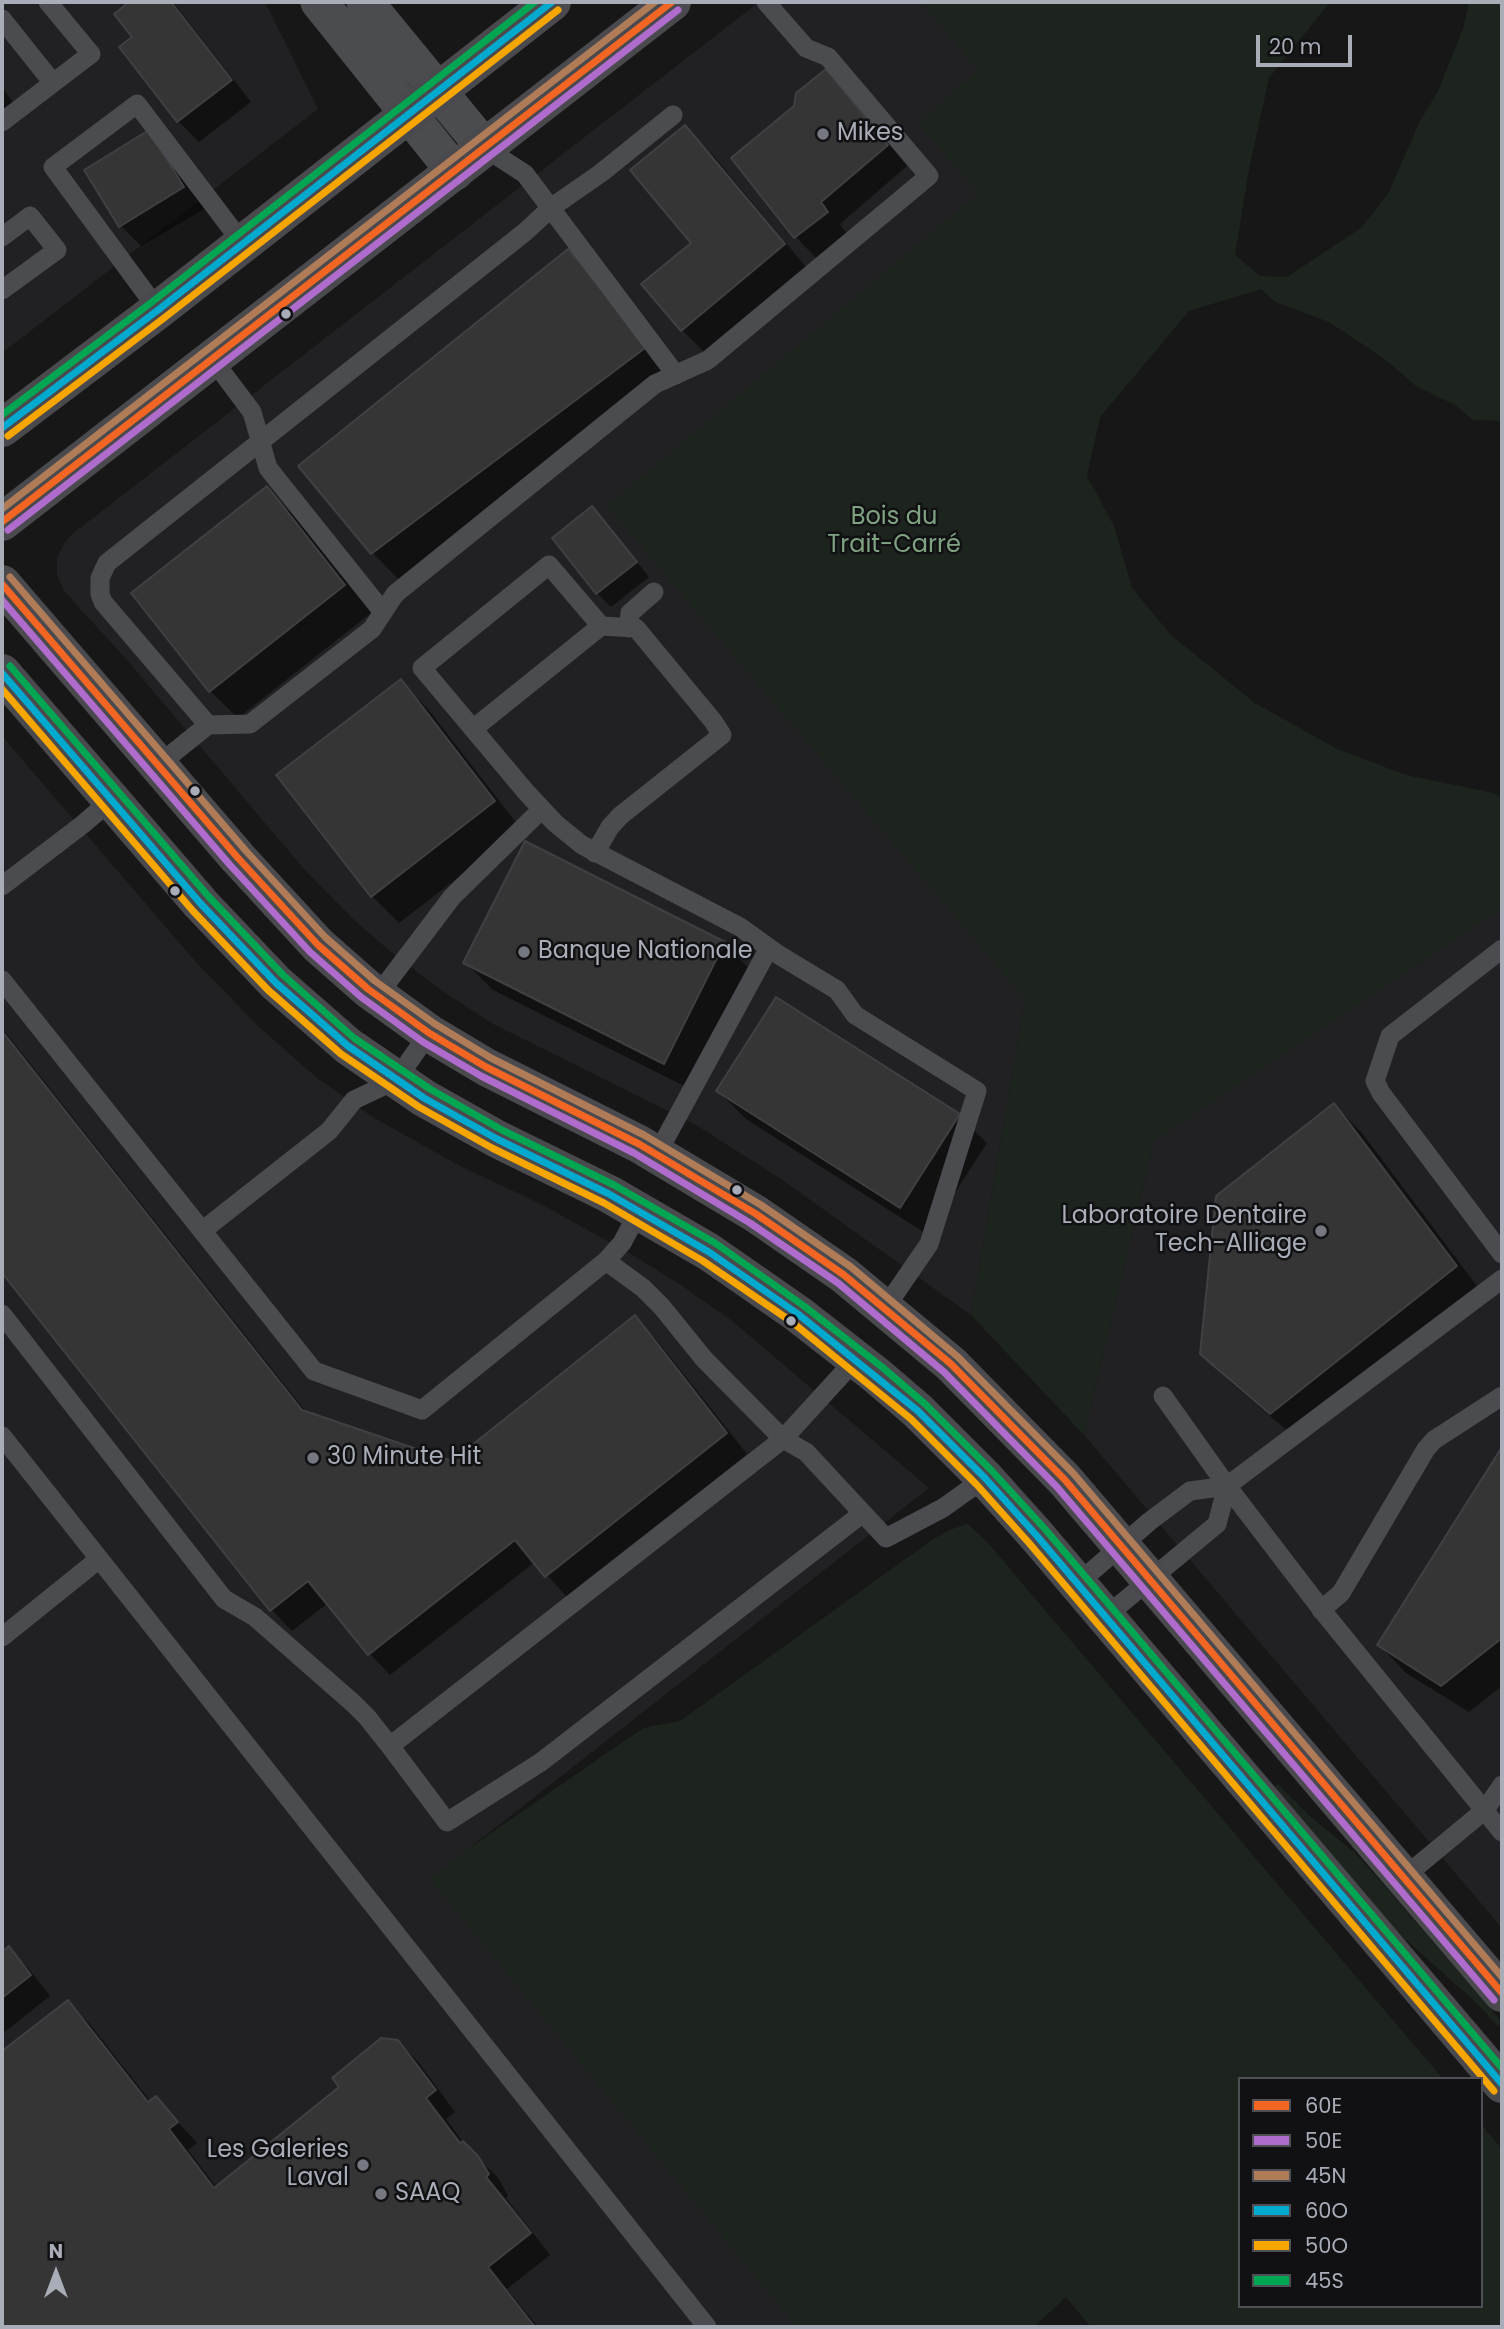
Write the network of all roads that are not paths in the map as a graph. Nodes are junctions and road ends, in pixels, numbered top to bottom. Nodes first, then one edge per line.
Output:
1 (48, 2) edge
2 (319, 2) edge
3 (365, 2) edge
4 (552, 2) edge
5 (672, 2) edge
6 (766, 2) edge
7 (2, 19) edge
8 (53, 83) junction
9 (438, 91) junction
10 (408, 114) junction
11 (673, 115) dead end
12 (2, 122) edge
13 (485, 148) junction
14 (455, 172) junction
15 (551, 207) junction
16 (2, 237) edge
17 (243, 244) junction
18 (2, 289) edge
19 (158, 310) junction
20 (213, 360) junction
21 (676, 375) junction
22 (2, 428) edge
23 (262, 442) junction
24 (2, 522) edge
25 (2, 584) edge
26 (654, 592) dead end
27 (383, 611) junction
28 (601, 626) junction
29 (629, 628) junction
30 (2, 673) edge
31 (208, 725) junction
32 (473, 729) junction
33 (158, 765) junction
34 (110, 801) junction
35 (542, 809) junction
36 (595, 853) junction
37 (2, 886) edge
38 (769, 948) junction
39 (1502, 949) edge
40 (2, 980) edge
41 (377, 996) junction
42 (429, 1033) junction
43 (396, 1080) junction
44 (657, 1154) junction
45 (639, 1210) junction
46 (202, 1231) junction
47 (1502, 1254) edge
48 (606, 1261) junction
49 (1502, 1279) edge
50 (885, 1308) junction
51 (2, 1314) edge
52 (856, 1359) junction
53 (1163, 1396) dead end
54 (1502, 1396) edge
55 (2, 1436) edge
56 (783, 1439) junction
57 (985, 1478) junction
58 (1227, 1486) junction
59 (863, 1514) junction
60 (1122, 1546) junction
61 (99, 1559) junction
62 (1150, 1579) junction
63 (1077, 1584) junction
64 (1321, 1610) junction
65 (1105, 1617) junction
66 (2, 1637) edge
67 (390, 1746) junction
68 (1502, 1784) edge
69 (1485, 1810) junction
70 (1502, 1832) edge
71 (1404, 1877) junction
72 (1502, 1993) edge
73 (1502, 2084) edge
74 (707, 2327) edge

1 - 8 lane
2 - 10 street
3 - 9 street
4 - 9 street
5 - 13 street
6 - 21 lane
7 - 8 lane
8 - 12 lane
9 - 10 street
9 - 13 street
10 - 14 street
10 - 17 street
11 - 15 lane
13 - 14 street
13 - 15 lane
14 - 20 street
15 - 21 lane
15 - 23 lane
16 - 18 lane
17 - 19 street
17 - 19 lane
19 - 22 street
20 - 23 lane
20 - 24 street
21 - 27 lane
23 - 27 lane
23 - 31 lane
25 - 33 street
26 - 29 lane
27 - 31 lane
28 - 29 lane
28 - 32 lane
28 - 32 lane
29 - 36 lane
30 - 34 street
31 - 33 lane
32 - 35 lane
33 - 41 street
34 - 37 lane
34 - 43 street
35 - 36 lane
35 - 41 lane
36 - 38 lane
38 - 44 lane
38 - 50 lane
39 - 47 lane
40 - 46 lane
41 - 42 street
42 - 43 lane
42 - 44 street
43 - 45 street
43 - 46 lane
44 - 50 street
45 - 48 lane
45 - 52 street
46 - 48 lane
48 - 56 lane
49 - 58 lane
50 - 60 street
51 - 67 lane
52 - 56 lane
52 - 57 street
53 - 58 lane
54 - 64 lane
55 - 61 lane
56 - 59 lane
56 - 67 lane
57 - 59 lane
57 - 63 street
58 - 60 lane
58 - 62 lane
58 - 64 lane
59 - 67 lane
60 - 62 street
60 - 63 lane
61 - 66 lane
61 - 74 lane
62 - 65 lane
62 - 71 street
63 - 65 street
64 - 69 lane
65 - 73 street
68 - 69 lane
69 - 70 lane
69 - 71 lane
71 - 72 street

